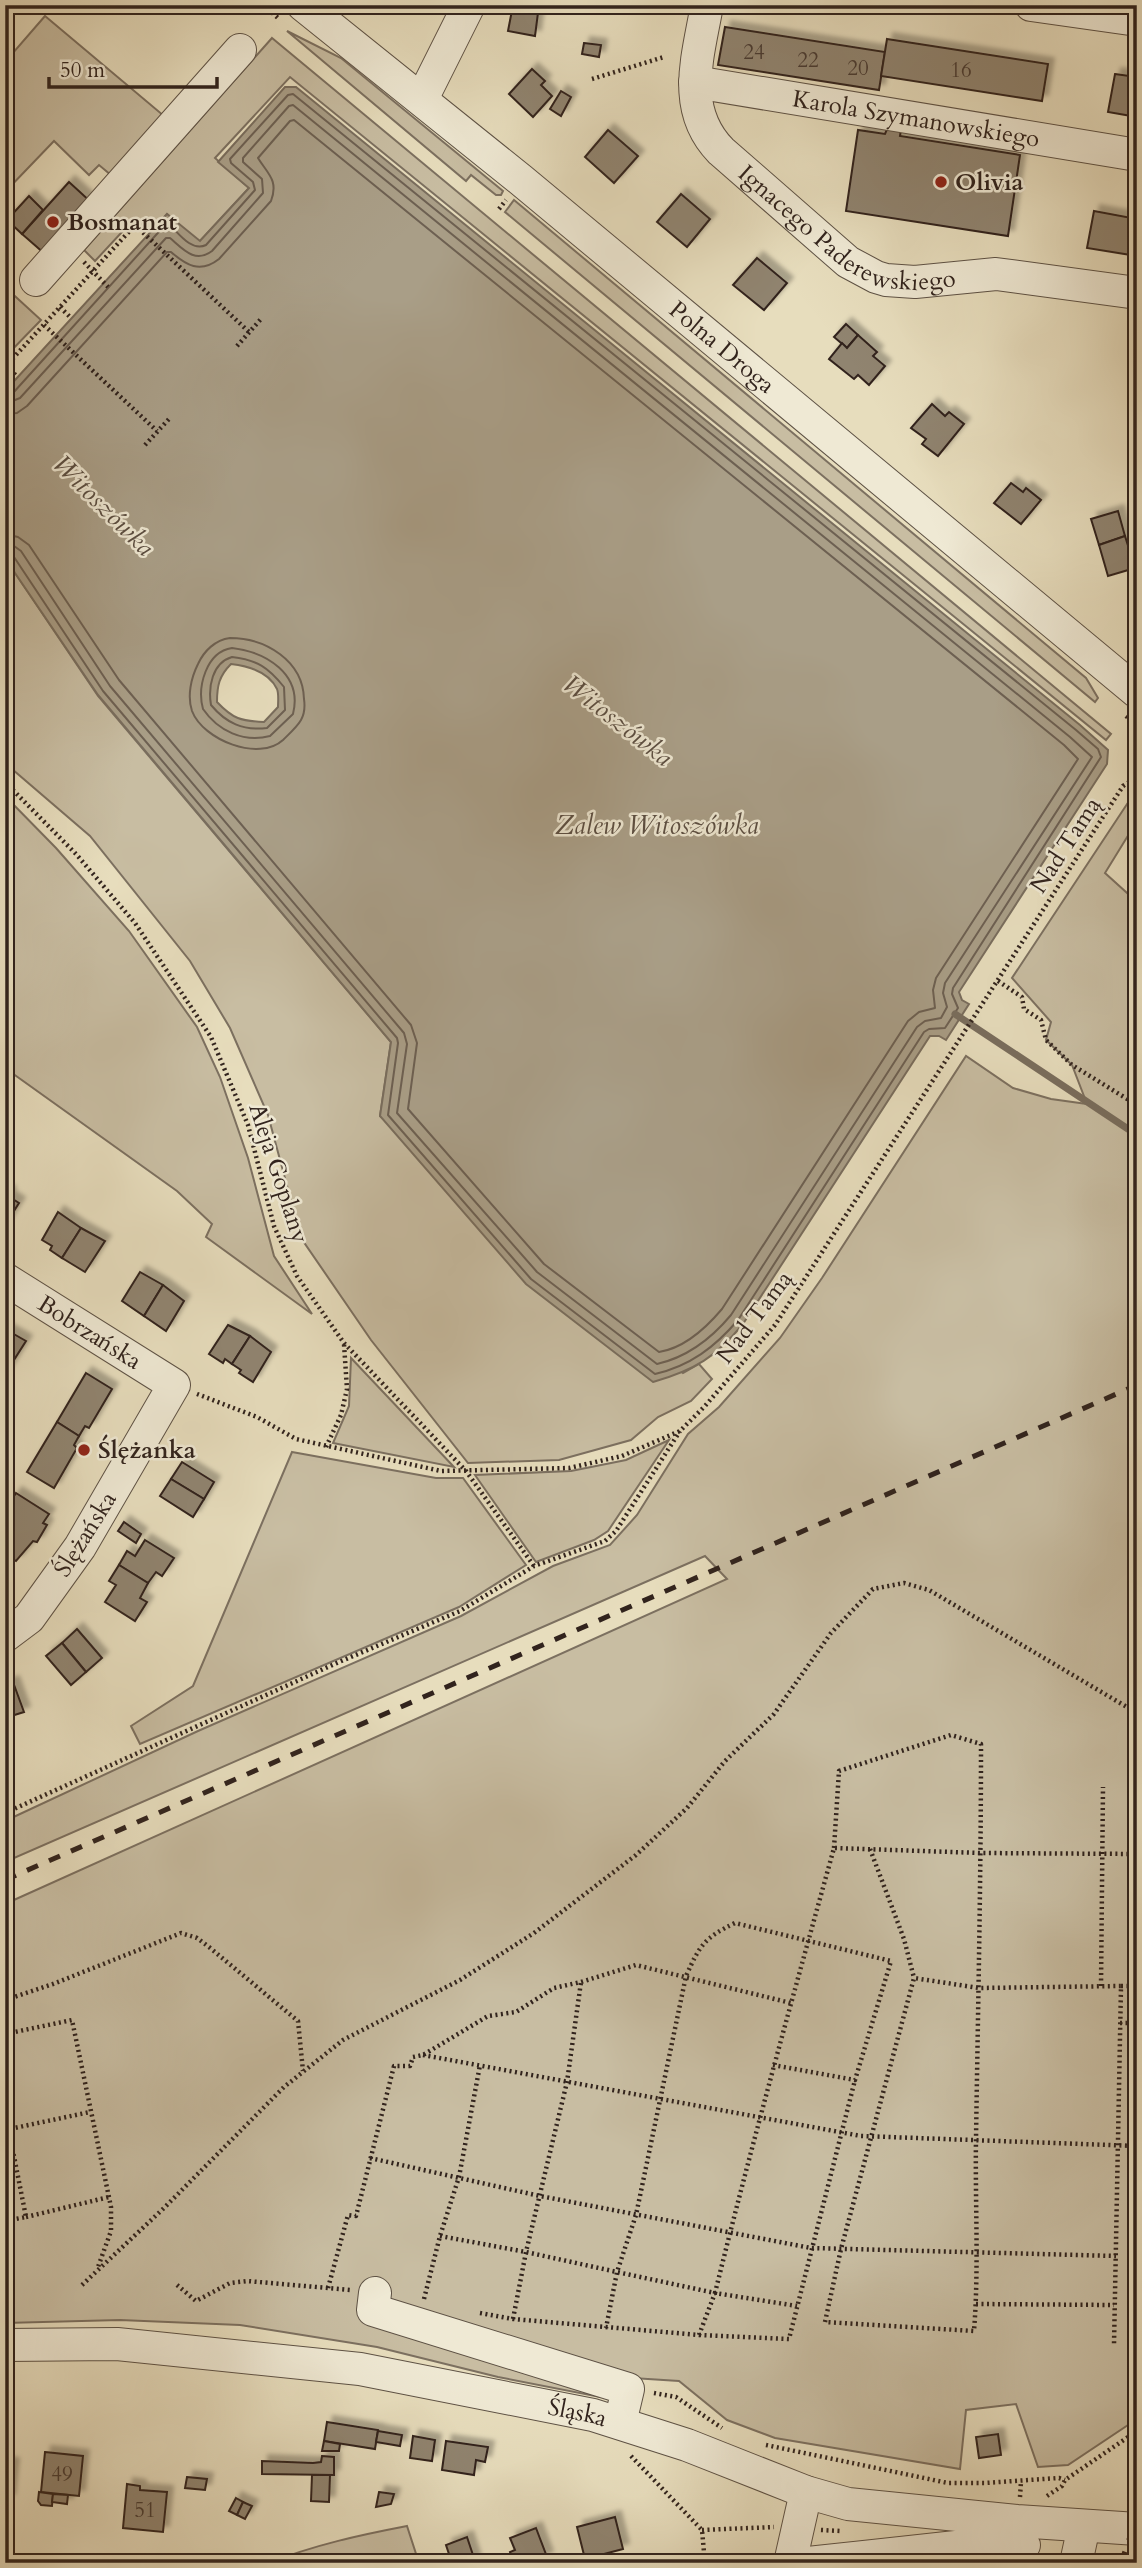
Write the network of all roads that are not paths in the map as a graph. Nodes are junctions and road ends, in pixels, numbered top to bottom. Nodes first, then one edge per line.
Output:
1 (303, 5) edge
2 (469, 5) edge
3 (707, 5) edge
4 (1031, 5) edge
5 (1137, 20) edge
6 (240, 50) dead end
7 (695, 82) junction
8 (422, 99) junction
9 (1137, 155) edge
10 (36, 280) dead end
11 (1137, 293) edge
12 (1137, 692) edge
13 (5, 1279) edge
14 (174, 1385) joint
15 (5, 1636) edge
16 (375, 2293) dead end
17 (5, 2345) edge
18 (623, 2437) junction
19 (806, 2492) junction
20 (1084, 2526) junction
21 (1137, 2529) edge
22 (1024, 2545) dead end
23 (790, 2563) edge
24 (808, 2563) edge
25 (1076, 2563) edge

1 - 8 street, Polna Droga
2 - 8 street
3 - 7 street, Ignacego Paderewskiego
4 - 5 street
6 - 10 street
7 - 9 street, Karola Szymanowskiego
7 - 11 street, Ignacego Paderewskiego
8 - 12 street, Polna Droga
13 - 14 street, Bobrzańska
14 - 15 street, Ślężańska
16 - 18 street
17 - 18 street, Śląska
18 - 19 street, Śląska
19 - 20 street, Śląska
19 - 23 street
20 - 21 street, Śląska
20 - 25 street
22 - 24 street

